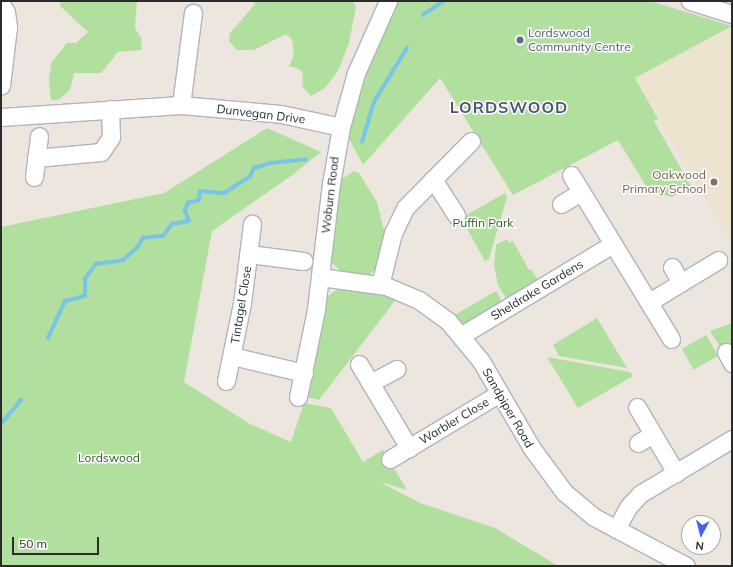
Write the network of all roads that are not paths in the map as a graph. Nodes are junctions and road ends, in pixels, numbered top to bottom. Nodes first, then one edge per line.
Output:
1 (388, 1) edge
2 (690, 1) edge
3 (1, 4) edge
4 (193, 13) dead end
5 (732, 14) edge
6 (1, 86) edge
7 (181, 105) junction
8 (110, 109) junction
9 (1, 117) edge
10 (341, 127) junction
11 (40, 136) dead end
12 (471, 141) dead end
13 (36, 158) junction
14 (571, 175) dead end
15 (34, 177) dead end
16 (433, 179) junction
17 (581, 192) junction
18 (561, 204) dead end
19 (456, 215) dead end
20 (252, 224) dead end
21 (613, 244) junction
22 (249, 254) junction
23 (718, 260) dead end
24 (304, 261) dead end
25 (672, 267) dead end
26 (320, 277) junction
27 (682, 282) junction
28 (380, 285) junction
29 (648, 302) junction
30 (462, 336) junction
31 (671, 340) dead end
32 (232, 356) junction
33 (359, 364) dead end
34 (396, 369) dead end
35 (304, 373) junction
36 (226, 381) dead end
37 (370, 383) junction
38 (500, 393) junction
39 (298, 397) dead end
40 (637, 407) dead end
41 (653, 434) junction
42 (732, 439) edge
43 (638, 442) dead end
44 (408, 448) junction
45 (390, 459) dead end
46 (676, 473) junction
47 (616, 529) junction
48 (686, 566) edge

1 - 10 street, Woburn Road
2 - 5 street
3 - 6 street
4 - 7 street
7 - 8 street, Dunvegan Drive
7 - 10 street, Dunvegan Drive
8 - 9 street, Dunvegan Drive
8 - 13 street
10 - 26 street, Woburn Road
11 - 13 street
12 - 16 street
13 - 15 street
14 - 17 street
16 - 19 street
16 - 28 street
17 - 18 street
17 - 21 street
20 - 22 street, Tintagel Close
21 - 29 street
21 - 30 street, Sheldrake Gardens
22 - 24 street, Tintagel Close
22 - 32 street, Tintagel Close
23 - 27 street
25 - 27 street
26 - 28 street, Sandpiper Road
26 - 35 street, Woburn Road
27 - 29 street
28 - 30 street, Sandpiper Road
29 - 31 street
30 - 38 street, Sandpiper Road
32 - 35 street, Tintagel Close
32 - 36 street, Tintagel Close
33 - 37 street, Warbler Close
34 - 37 street
35 - 39 street, Woburn Road
37 - 44 street, Warbler Close
38 - 44 street, Warbler Close
38 - 47 street, Sandpiper Road
40 - 41 street
41 - 43 street
41 - 46 street
42 - 46 street
44 - 45 street, Warbler Close
46 - 47 street
47 - 48 street, Sandpiper Road

